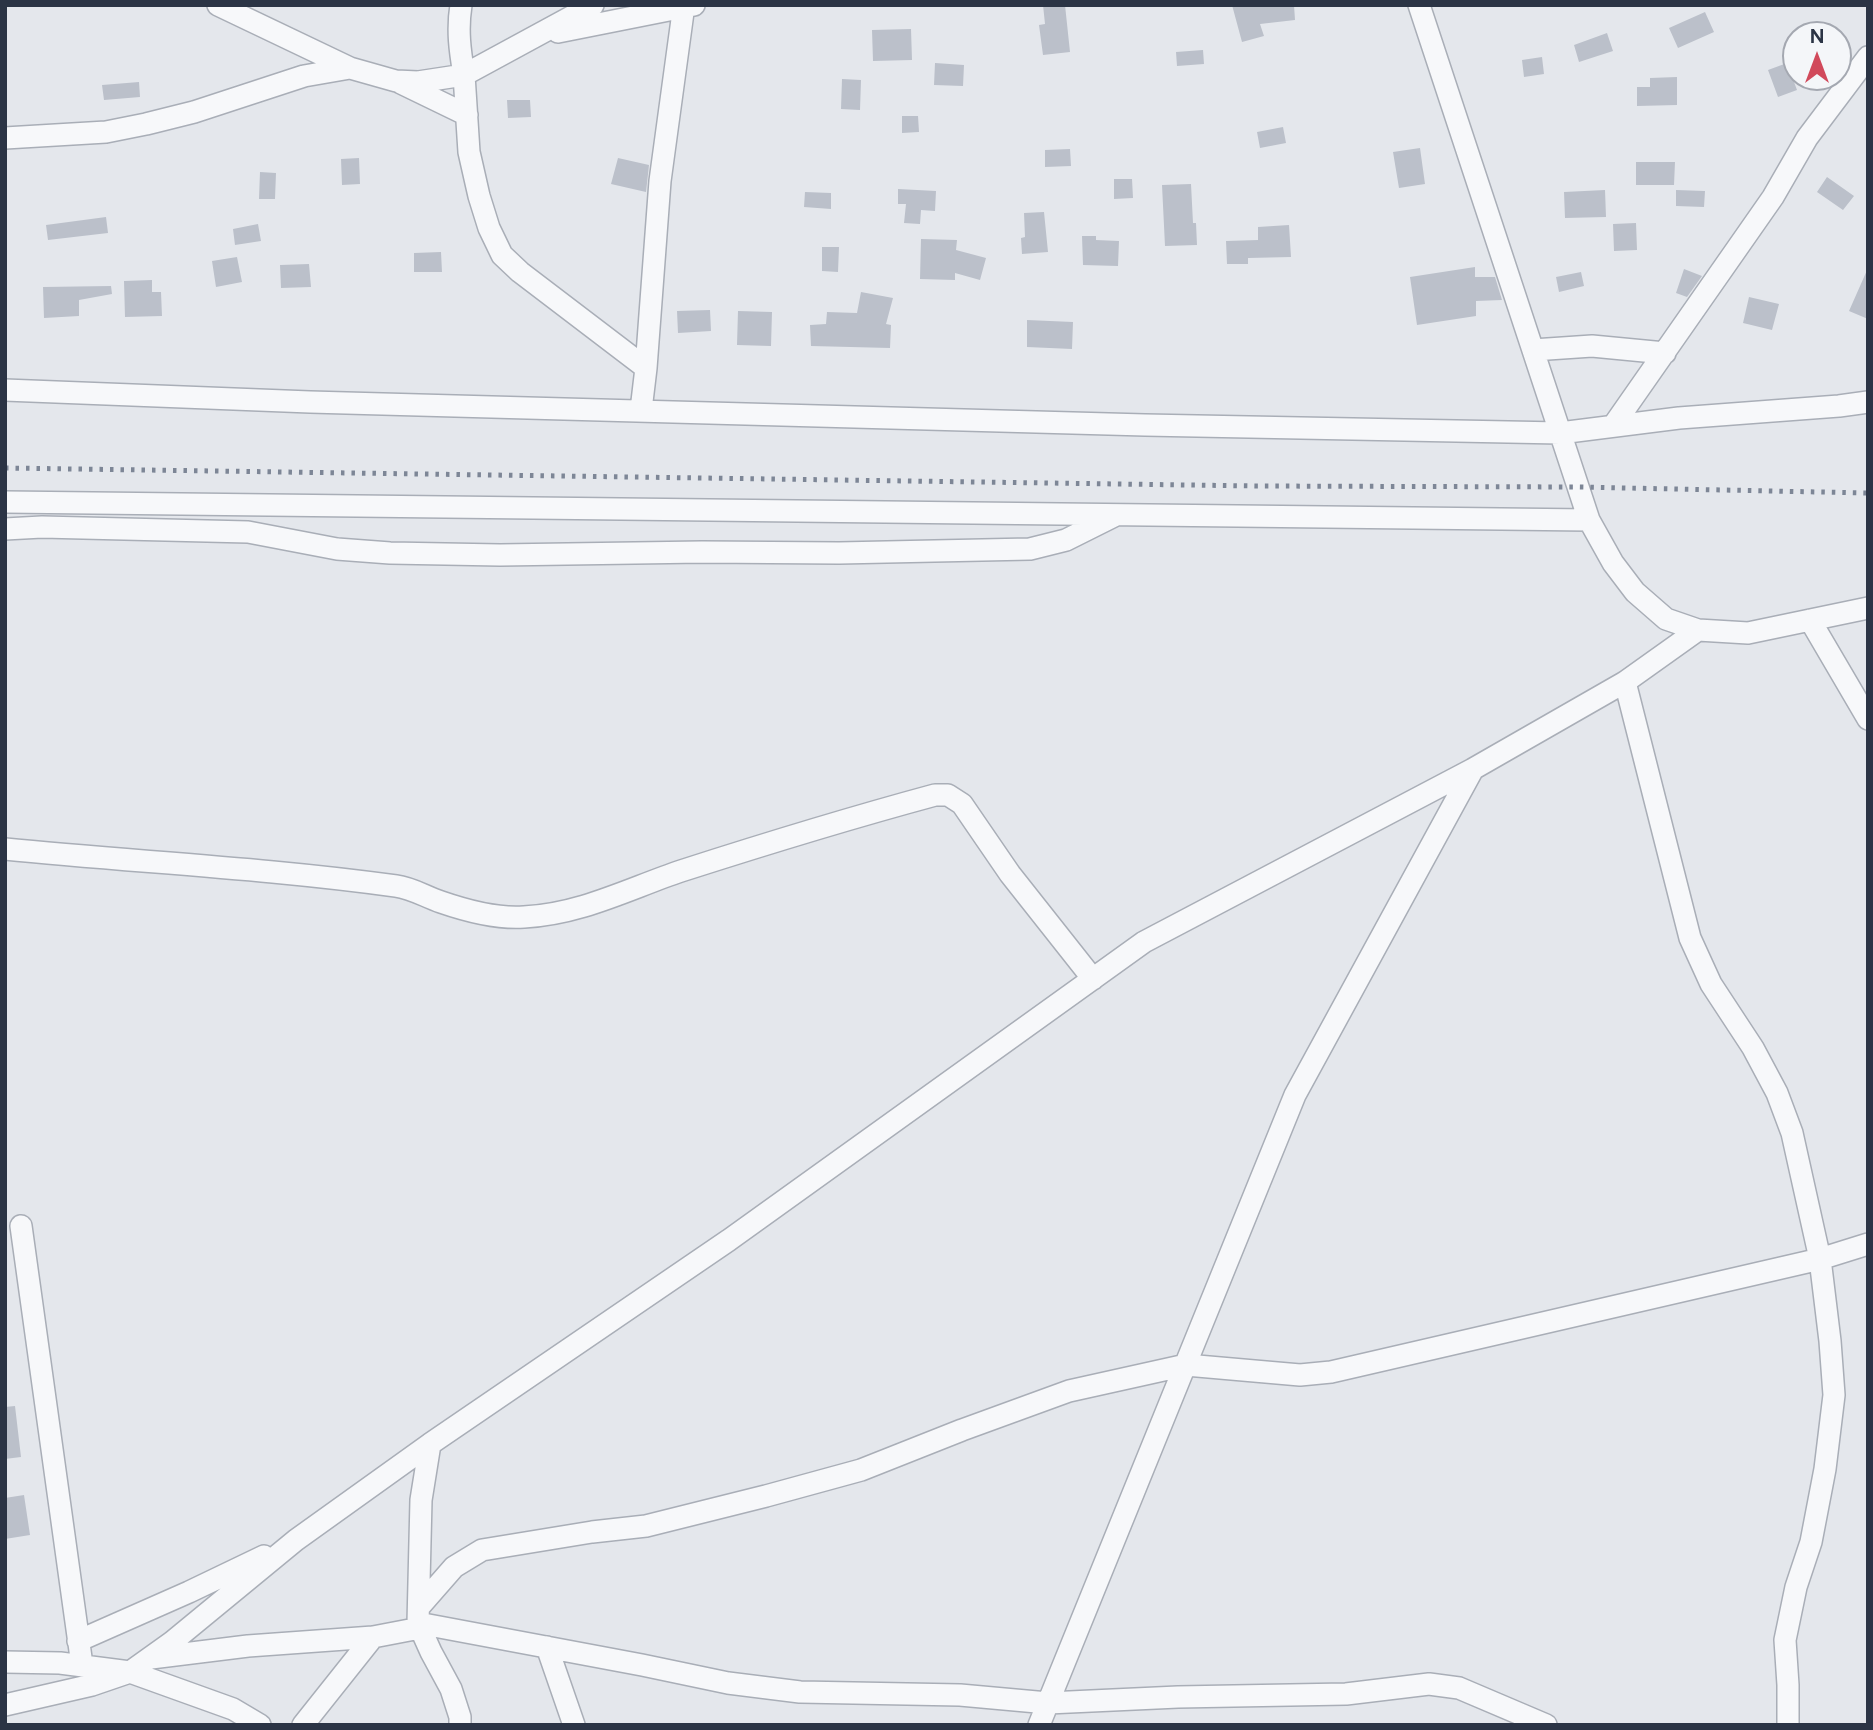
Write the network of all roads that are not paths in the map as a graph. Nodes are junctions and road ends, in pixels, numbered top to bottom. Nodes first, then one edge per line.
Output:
1 (219, 5) edge
2 (461, 5) edge
3 (593, 5) edge
4 (1419, 5) edge
5 (688, 6) edge
6 (538, 36) junction
7 (1868, 57) edge
8 (350, 68) junction
9 (464, 75) junction
10 (396, 81) junction
11 (467, 115) junction
12 (5, 138) edge
13 (1532, 350) junction
14 (1665, 353) junction
15 (646, 368) junction
16 (5, 390) edge
17 (1868, 402) edge
18 (640, 410) junction
19 (1613, 426) junction
20 (1560, 433) junction
21 (5, 502) edge
22 (1119, 513) junction
23 (1589, 520) junction
24 (5, 528) edge
25 (1868, 608) edge
26 (1810, 620) junction
27 (1698, 630) junction
28 (1625, 682) junction
29 (1868, 719) edge
30 (1473, 769) junction
31 (5, 849) edge
32 (1094, 979) junction
33 (21, 1226) dead end
34 (1868, 1244) edge
35 (1820, 1259) junction
36 (1186, 1365) junction
37 (430, 1444) junction
38 (296, 1540) junction
39 (419, 1619) junction
40 (373, 1637) junction
41 (78, 1641) junction
42 (547, 1647) junction
43 (149, 1658) junction
44 (5, 1662) edge
45 (82, 1665) junction
46 (130, 1672) junction
47 (1048, 1703) junction
48 (5, 1705) edge
49 (260, 1725) edge
50 (303, 1725) edge
51 (460, 1725) edge
52 (574, 1725) edge
53 (1040, 1725) edge
54 (1546, 1725) edge
55 (1788, 1725) edge

1 - 8 street
2 - 9 street
3 - 6 street
4 - 13 street
5 - 6 street
5 - 15 street
6 - 9 street
7 - 14 street
8 - 10 street
8 - 12 street
9 - 10 street
9 - 11 street
10 - 11 street
11 - 15 street
13 - 14 street
13 - 20 street
14 - 19 street
15 - 18 street
16 - 18 street
17 - 19 street
18 - 20 street
19 - 20 street
20 - 23 street
21 - 22 street
22 - 23 street
22 - 24 street
23 - 27 street
25 - 26 street
26 - 27 street
26 - 29 street
27 - 28 street
28 - 30 street
28 - 35 street
30 - 32 street
30 - 36 street
31 - 32 street
32 - 37 street
33 - 41 street
34 - 35 street
35 - 36 street
35 - 55 street
36 - 39 street
36 - 47 street
37 - 38 street
37 - 39 street
38 - 41 street
38 - 43 street
39 - 40 street
39 - 42 street
39 - 51 street
40 - 43 street
40 - 50 street
41 - 45 street
42 - 47 street
42 - 52 street
43 - 46 street
44 - 45 street
45 - 46 street
46 - 48 street
46 - 49 street
47 - 53 street
47 - 54 street

